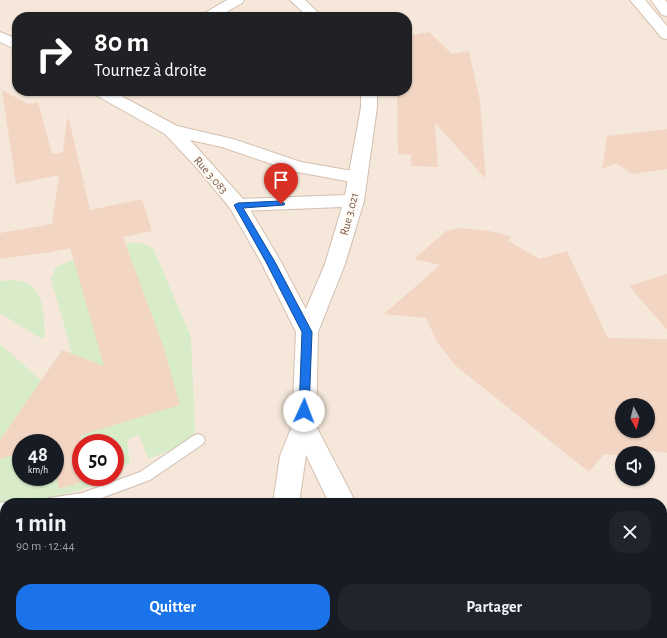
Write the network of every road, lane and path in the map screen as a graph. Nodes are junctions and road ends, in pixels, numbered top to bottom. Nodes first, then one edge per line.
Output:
1 (237, 0) edge
2 (297, 0) edge
3 (637, 0) edge
4 (658, 0) edge
5 (217, 12) edge
6 (310, 12) edge
7 (667, 12) edge
8 (667, 35) edge
9 (0, 36) edge
10 (12, 42) edge
11 (109, 96) edge
12 (369, 96) edge
13 (171, 130) junction
14 (357, 177) junction
15 (354, 201) junction
16 (238, 205) junction
17 (307, 332) junction
18 (304, 426) junction
19 (198, 440) dead end
20 (87, 498) edge
21 (287, 498) edge
22 (340, 498) edge

1 - 5 main road
2 - 6 main road
3 - 8 main road
4 - 7 main road
9 - 10 main road
11 - 13 main road, Rue 3.083
12 - 14 main road, Rue 3.021
13 - 14 main road
13 - 16 main road, Rue 3.083
14 - 15 main road, Rue 3.021
15 - 16 main road
15 - 17 main road, Rue 3.021
16 - 17 main road, Rue 3.083
17 - 18 main road, Rue 3.083
18 - 21 main road, Rue 3.083
18 - 22 main road
19 - 20 lane

